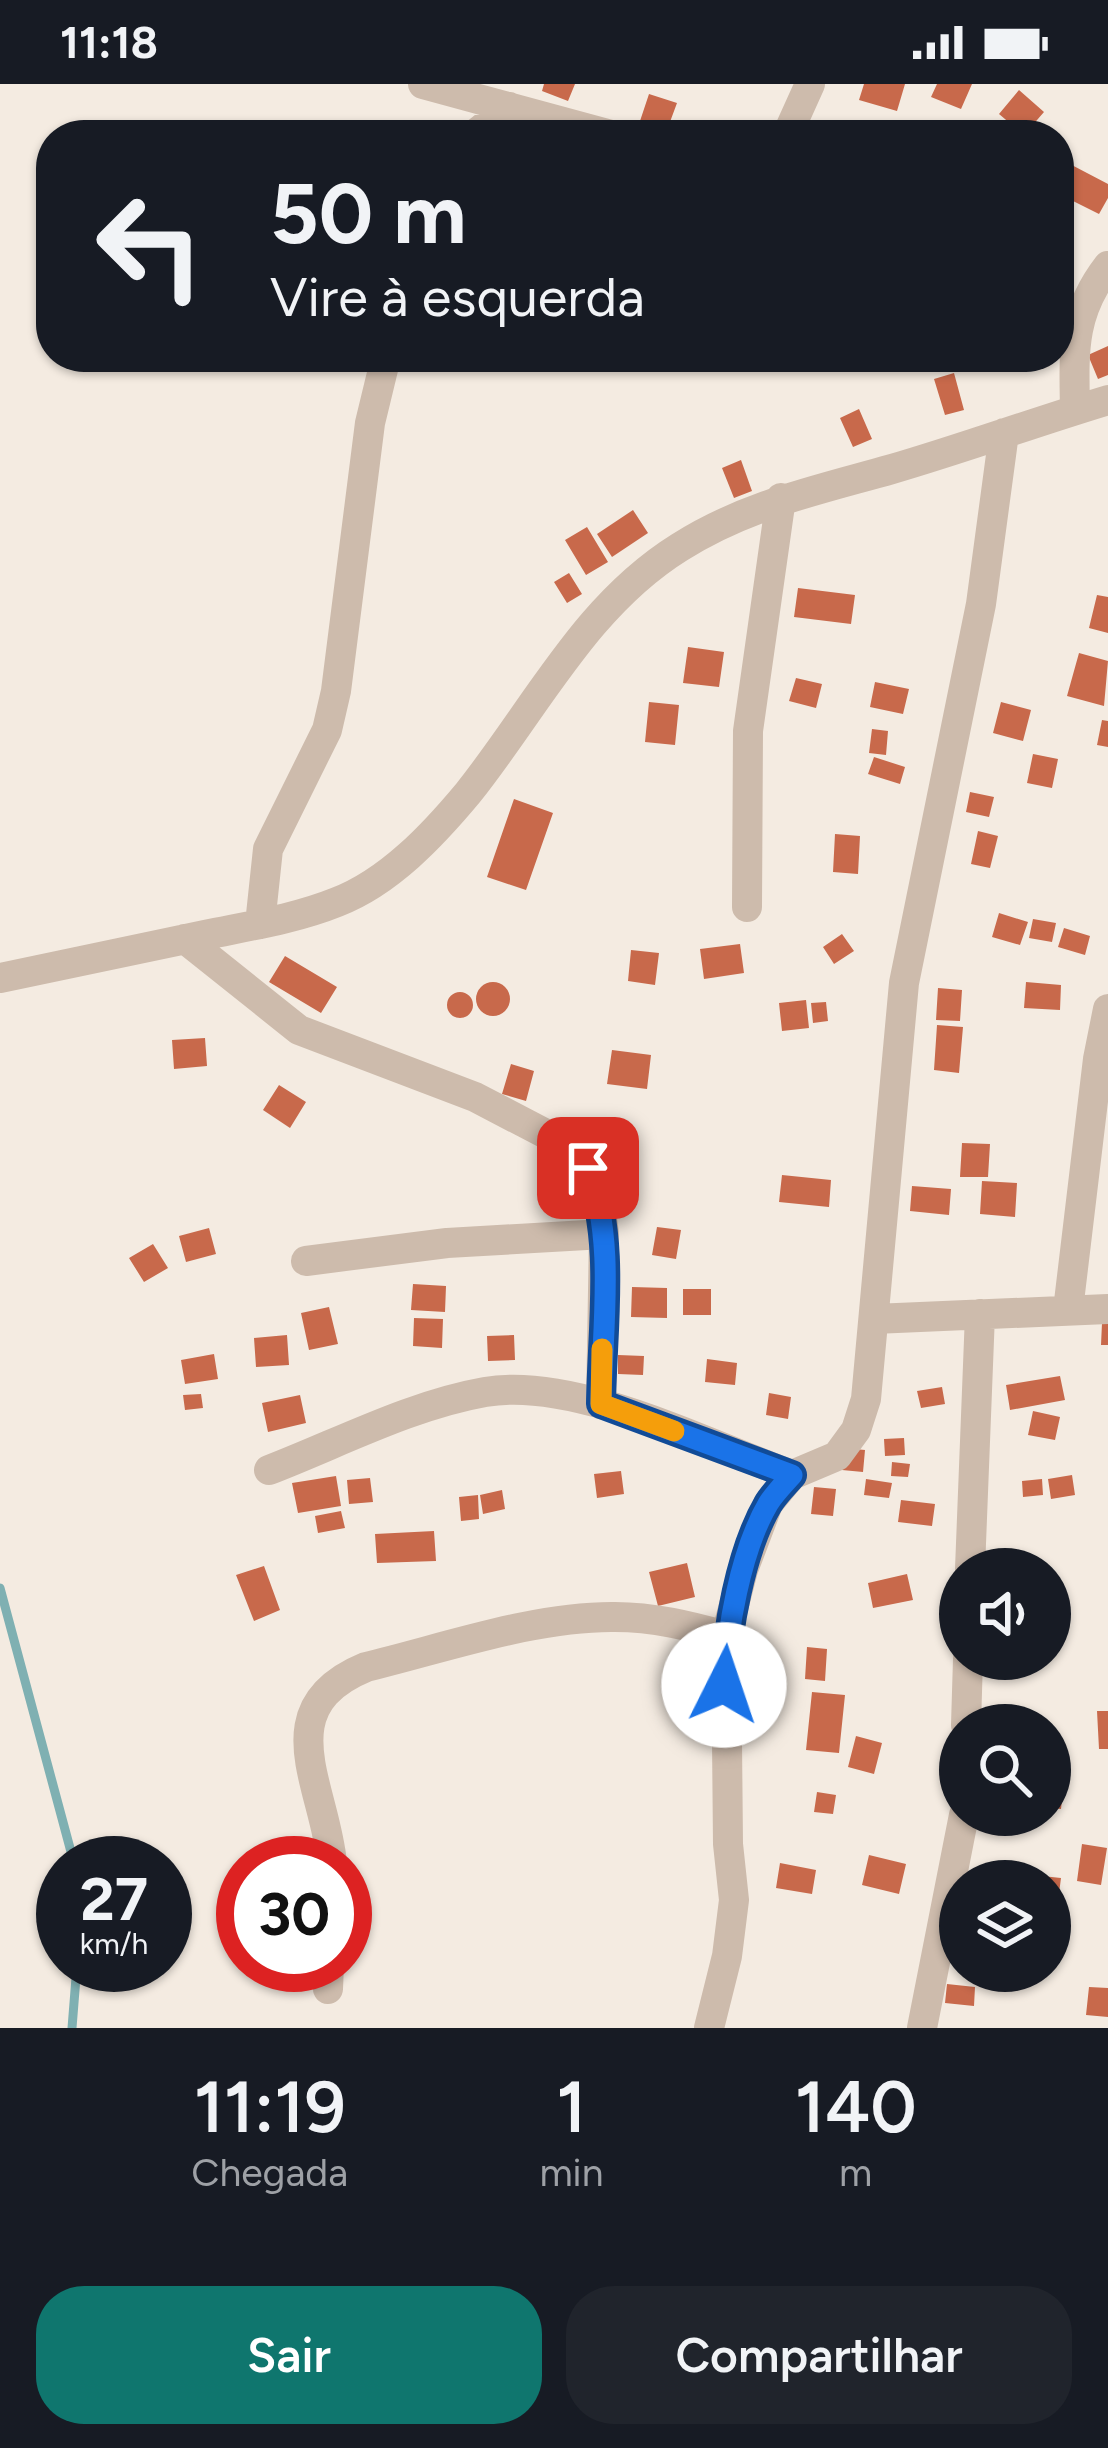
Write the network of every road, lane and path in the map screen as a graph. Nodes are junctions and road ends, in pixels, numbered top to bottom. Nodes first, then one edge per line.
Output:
1 (423, 84) edge
2 (810, 84) edge
3 (509, 107) junction
4 (493, 120) edge
5 (556, 120) edge
6 (794, 120) edge
7 (1108, 266) edge
8 (1074, 295) edge
9 (1074, 344) edge
10 (382, 372) edge
11 (1108, 400) edge
12 (1075, 410) junction
13 (1004, 433) junction
14 (781, 498) junction
15 (747, 907) dead end
16 (260, 924) junction
17 (185, 939) junction
18 (0, 978) edge
19 (1108, 1009) edge
20 (1096, 1169) edge
21 (604, 1234) junction
22 (306, 1261) dead end
23 (1108, 1309) edge
24 (1067, 1310) junction
25 (980, 1314) junction
26 (874, 1319) junction
27 (601, 1404) junction
28 (269, 1470) dead end
29 (792, 1475) junction
30 (971, 1548) edge
31 (726, 1636) junction
32 (325, 1836) edge
33 (960, 1836) edge
34 (709, 2028) edge
35 (922, 2028) edge

1 - 3 street
2 - 6 street
3 - 4 street
3 - 5 street
7 - 8 street
9 - 12 street
10 - 16 street
11 - 12 street
12 - 13 street
13 - 14 street
13 - 26 street
14 - 15 street
14 - 16 street
16 - 17 street
17 - 18 street
17 - 21 street
19 - 20 street
20 - 24 street
21 - 22 street
21 - 27 street
23 - 24 street
24 - 25 street
25 - 26 street
25 - 30 street
26 - 29 street
27 - 28 street
27 - 29 street
29 - 31 street
31 - 32 street
31 - 34 street
33 - 35 street

